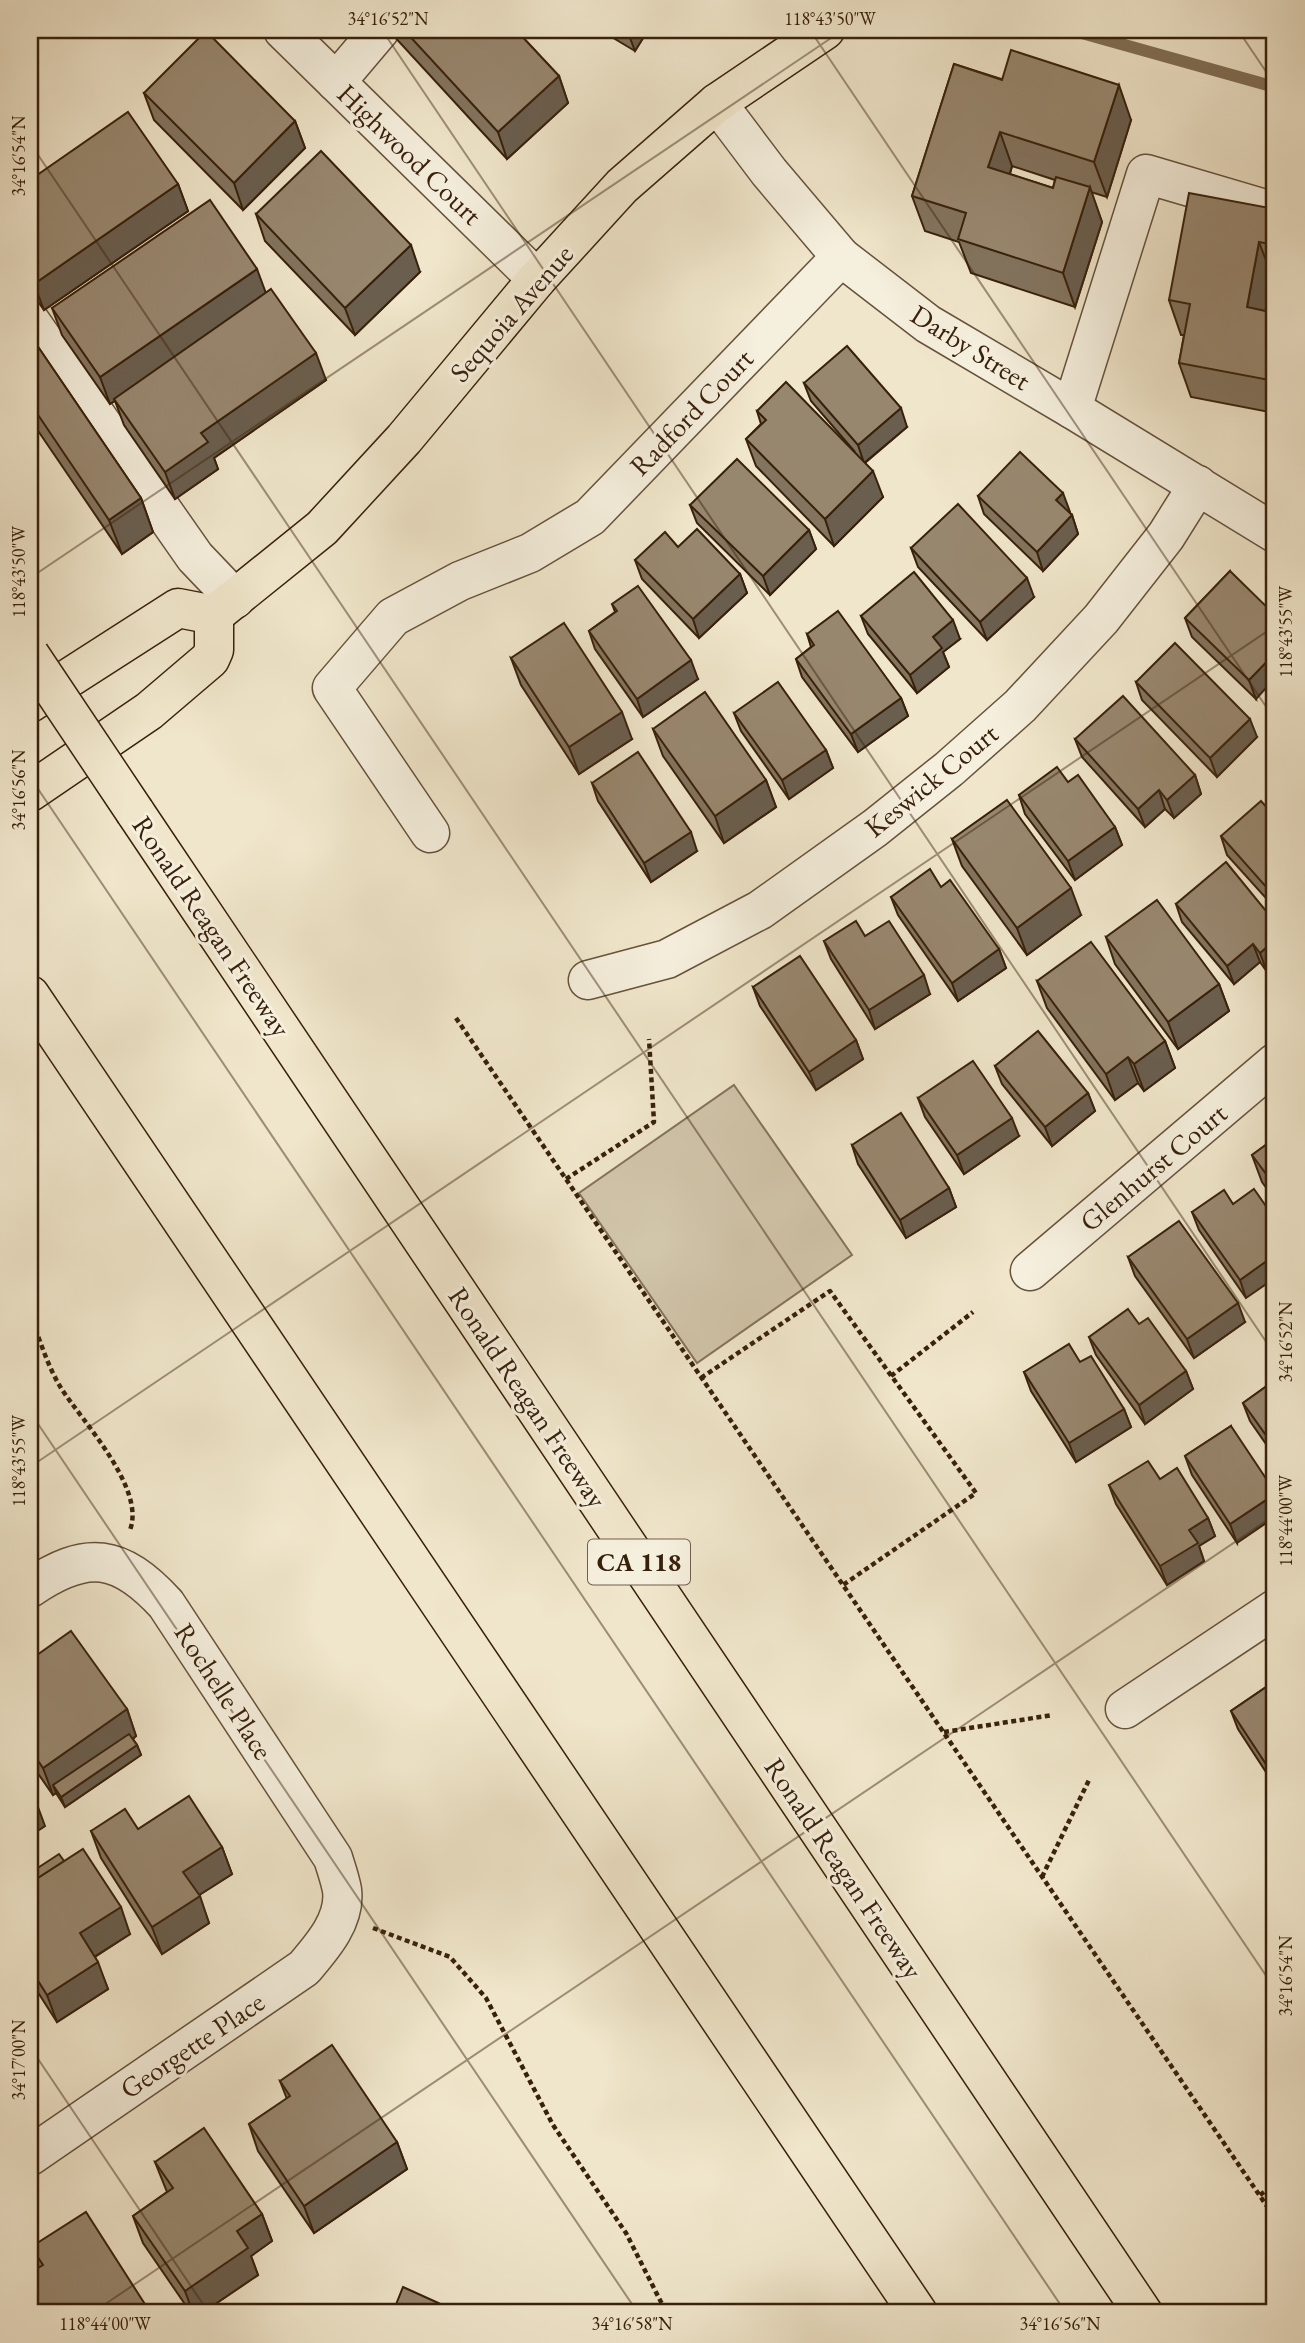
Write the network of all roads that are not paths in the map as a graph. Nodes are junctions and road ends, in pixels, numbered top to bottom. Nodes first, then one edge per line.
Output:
1 (283, 30) edge
2 (380, 30) edge
3 (825, 30) edge
4 (336, 82) junction
5 (717, 103) junction
6 (1275, 212) edge
7 (841, 257) junction
8 (537, 279) junction
9 (30, 321) edge
10 (1072, 409) junction
11 (1198, 485) junction
12 (1275, 533) edge
13 (225, 607) junction
14 (30, 655) edge
15 (30, 703) edge
16 (30, 792) edge
17 (430, 833) dead end
18 (588, 980) dead end
19 (30, 995) edge
20 (1275, 1063) edge
21 (1030, 1271) dead end
22 (30, 1588) edge
23 (1275, 1609) edge
24 (1125, 1709) dead end
25 (339, 1919) joint
26 (30, 2156) edge
27 (918, 2313) edge
28 (1143, 2313) edge

1 - 4 street, Highwood Court
2 - 4 street
3 - 5 main road, Sequoia Avenue
4 - 8 street, Highwood Court
5 - 7 street, Darby Street
5 - 8 main road, Sequoia Avenue
6 - 10 street
7 - 10 street, Darby Street
7 - 17 street, Radford Court
8 - 13 main road, Sequoia Avenue
9 - 13 street
10 - 11 street, Darby Street
11 - 12 street, Darby Street
11 - 18 street, Keswick Court
13 - 15 main road
13 - 16 main road
14 - 28 main road, Ronald Reagan Freeway / CA 118, bridge
19 - 27 main road
20 - 21 street, Glenhurst Court
22 - 25 street, Rochelle Place
23 - 24 street
25 - 26 street, Georgette Place

